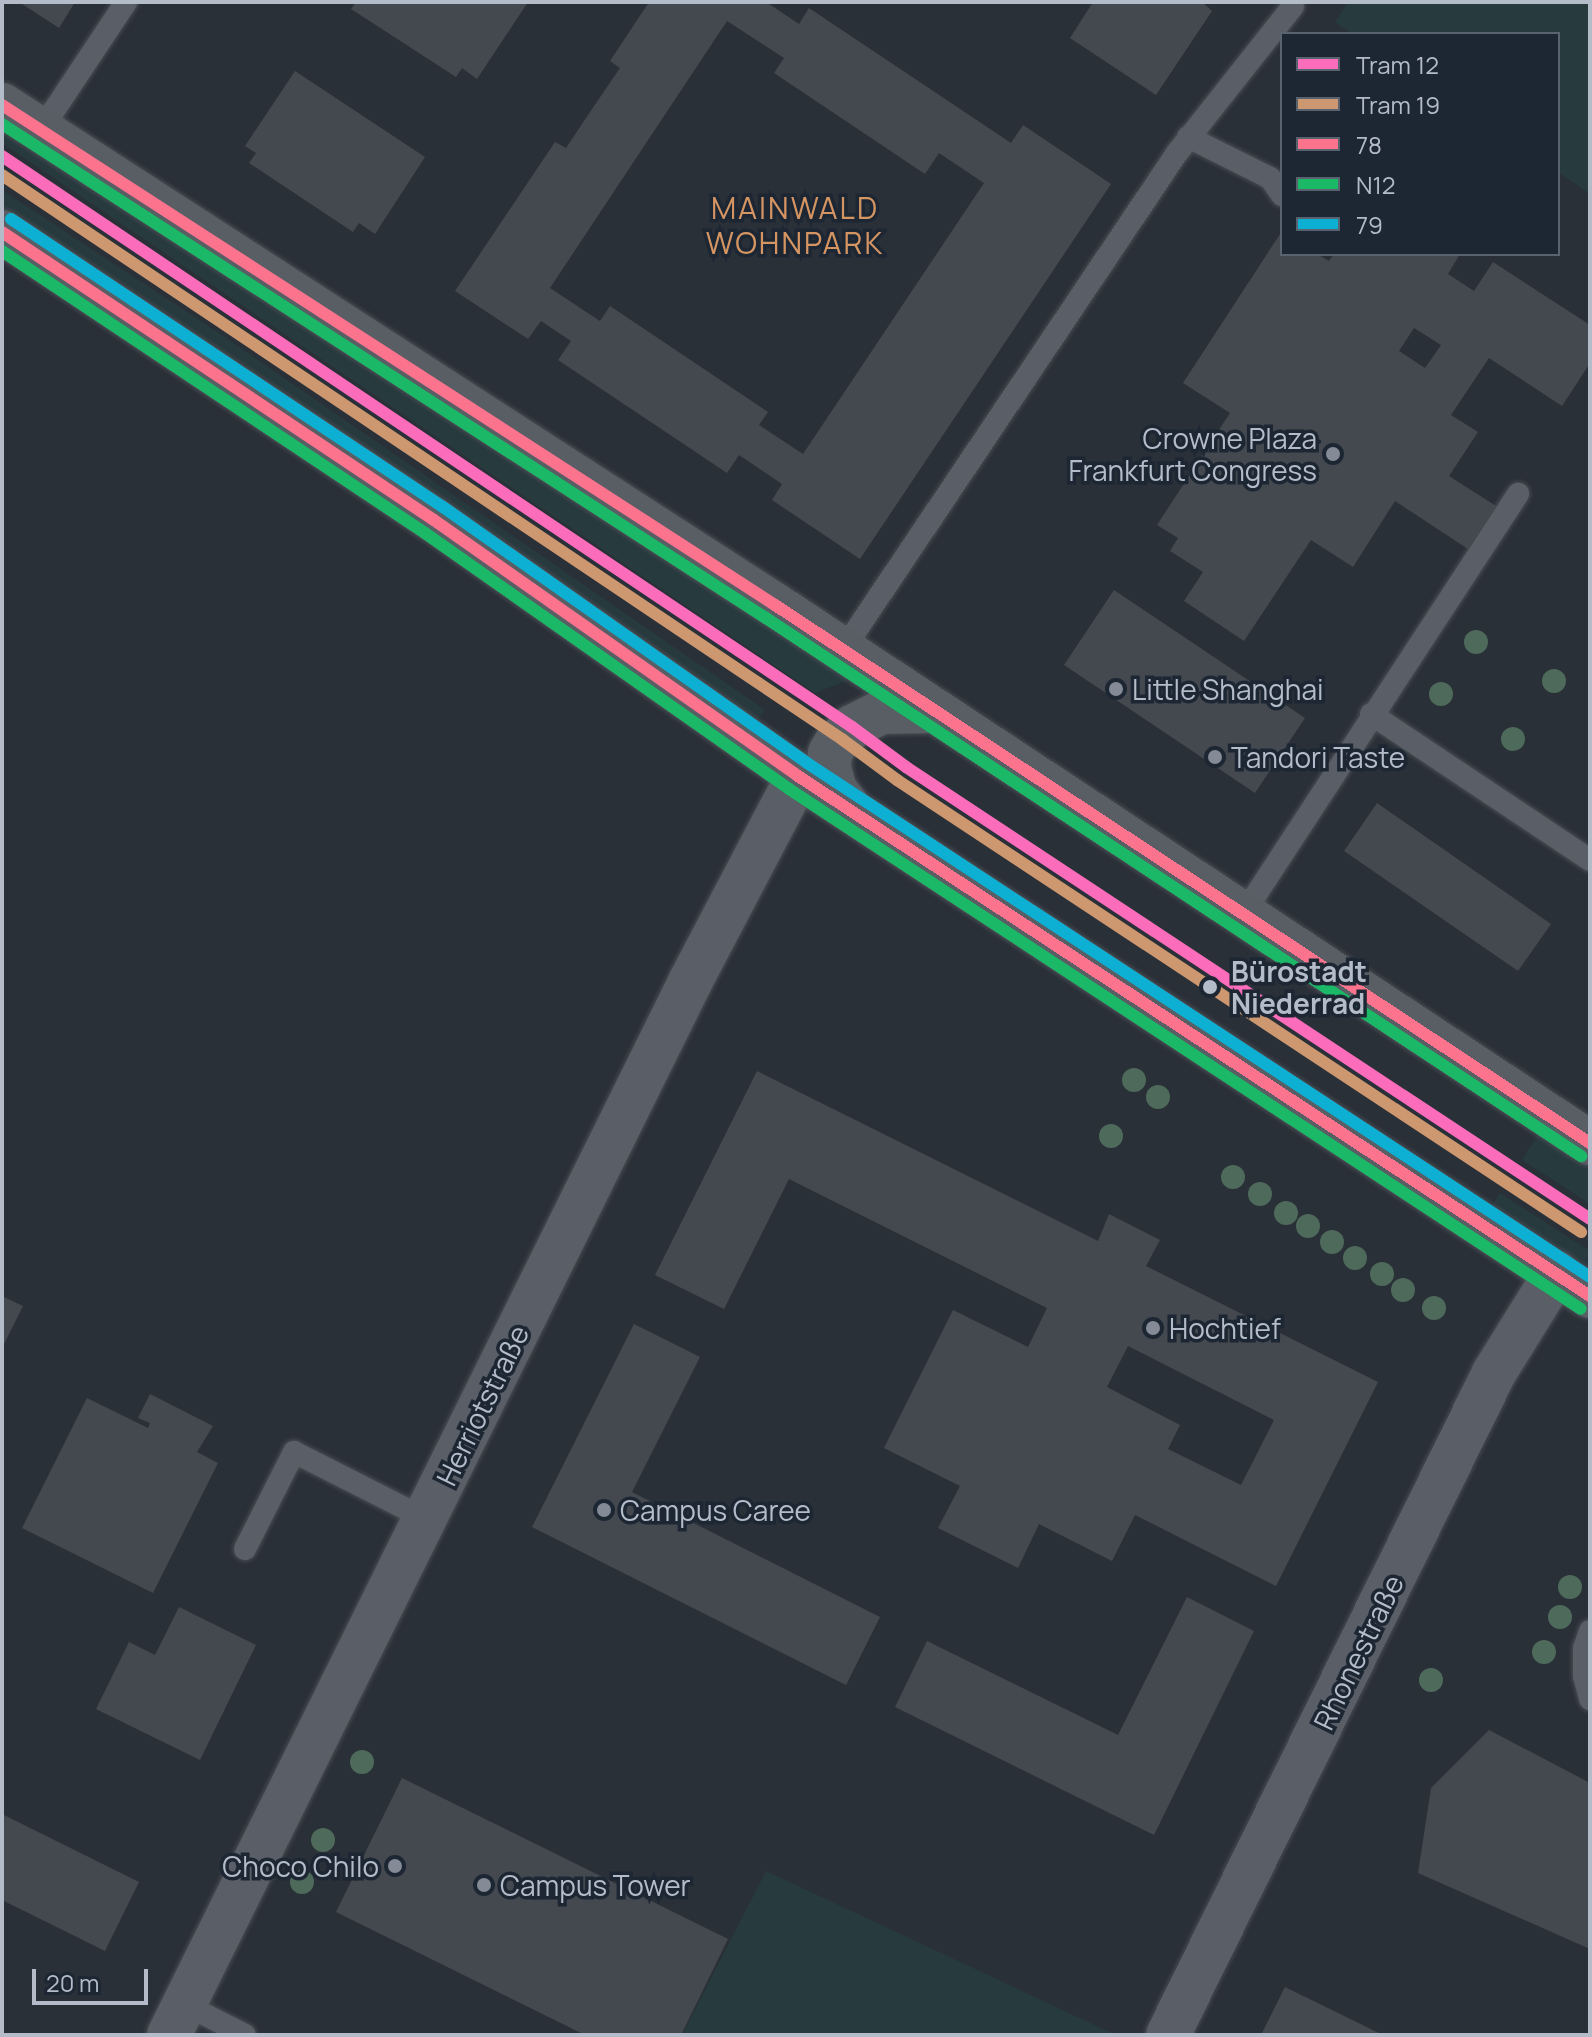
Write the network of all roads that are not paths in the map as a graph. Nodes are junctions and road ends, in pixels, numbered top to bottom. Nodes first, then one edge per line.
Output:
1 (126, 2) edge
2 (1293, 6) dead end
3 (2, 105) edge
4 (41, 130) junction
5 (1188, 137) junction
6 (1280, 192) edge
7 (2, 232) edge
8 (1518, 494) dead end
9 (843, 650) junction
10 (936, 711) junction
11 (1371, 714) junction
12 (798, 776) junction
13 (850, 809) junction
14 (1590, 860) edge
15 (1244, 913) junction
16 (1590, 1143) edge
17 (1573, 1285) edge
18 (426, 1519) junction
19 (245, 1549) dead end
20 (1590, 1631) edge
21 (1590, 1699) edge
22 (176, 2020) edge
23 (245, 2035) edge
24 (1168, 2035) edge

1 - 4 lane
2 - 5 lane
3 - 4 main road
4 - 9 main road
5 - 6 lane
5 - 9 lane
7 - 12 main road
8 - 11 lane
9 - 10 main road
10 - 13 main road
10 - 15 main road
11 - 14 lane
11 - 15 lane
12 - 13 main road
12 - 18 street, Herriotstraße
13 - 17 main road
15 - 16 main road
17 - 24 street, Rhonestraße
18 - 19 lane
18 - 22 street, Herriotstraße
20 - 21 lane
22 - 23 lane

